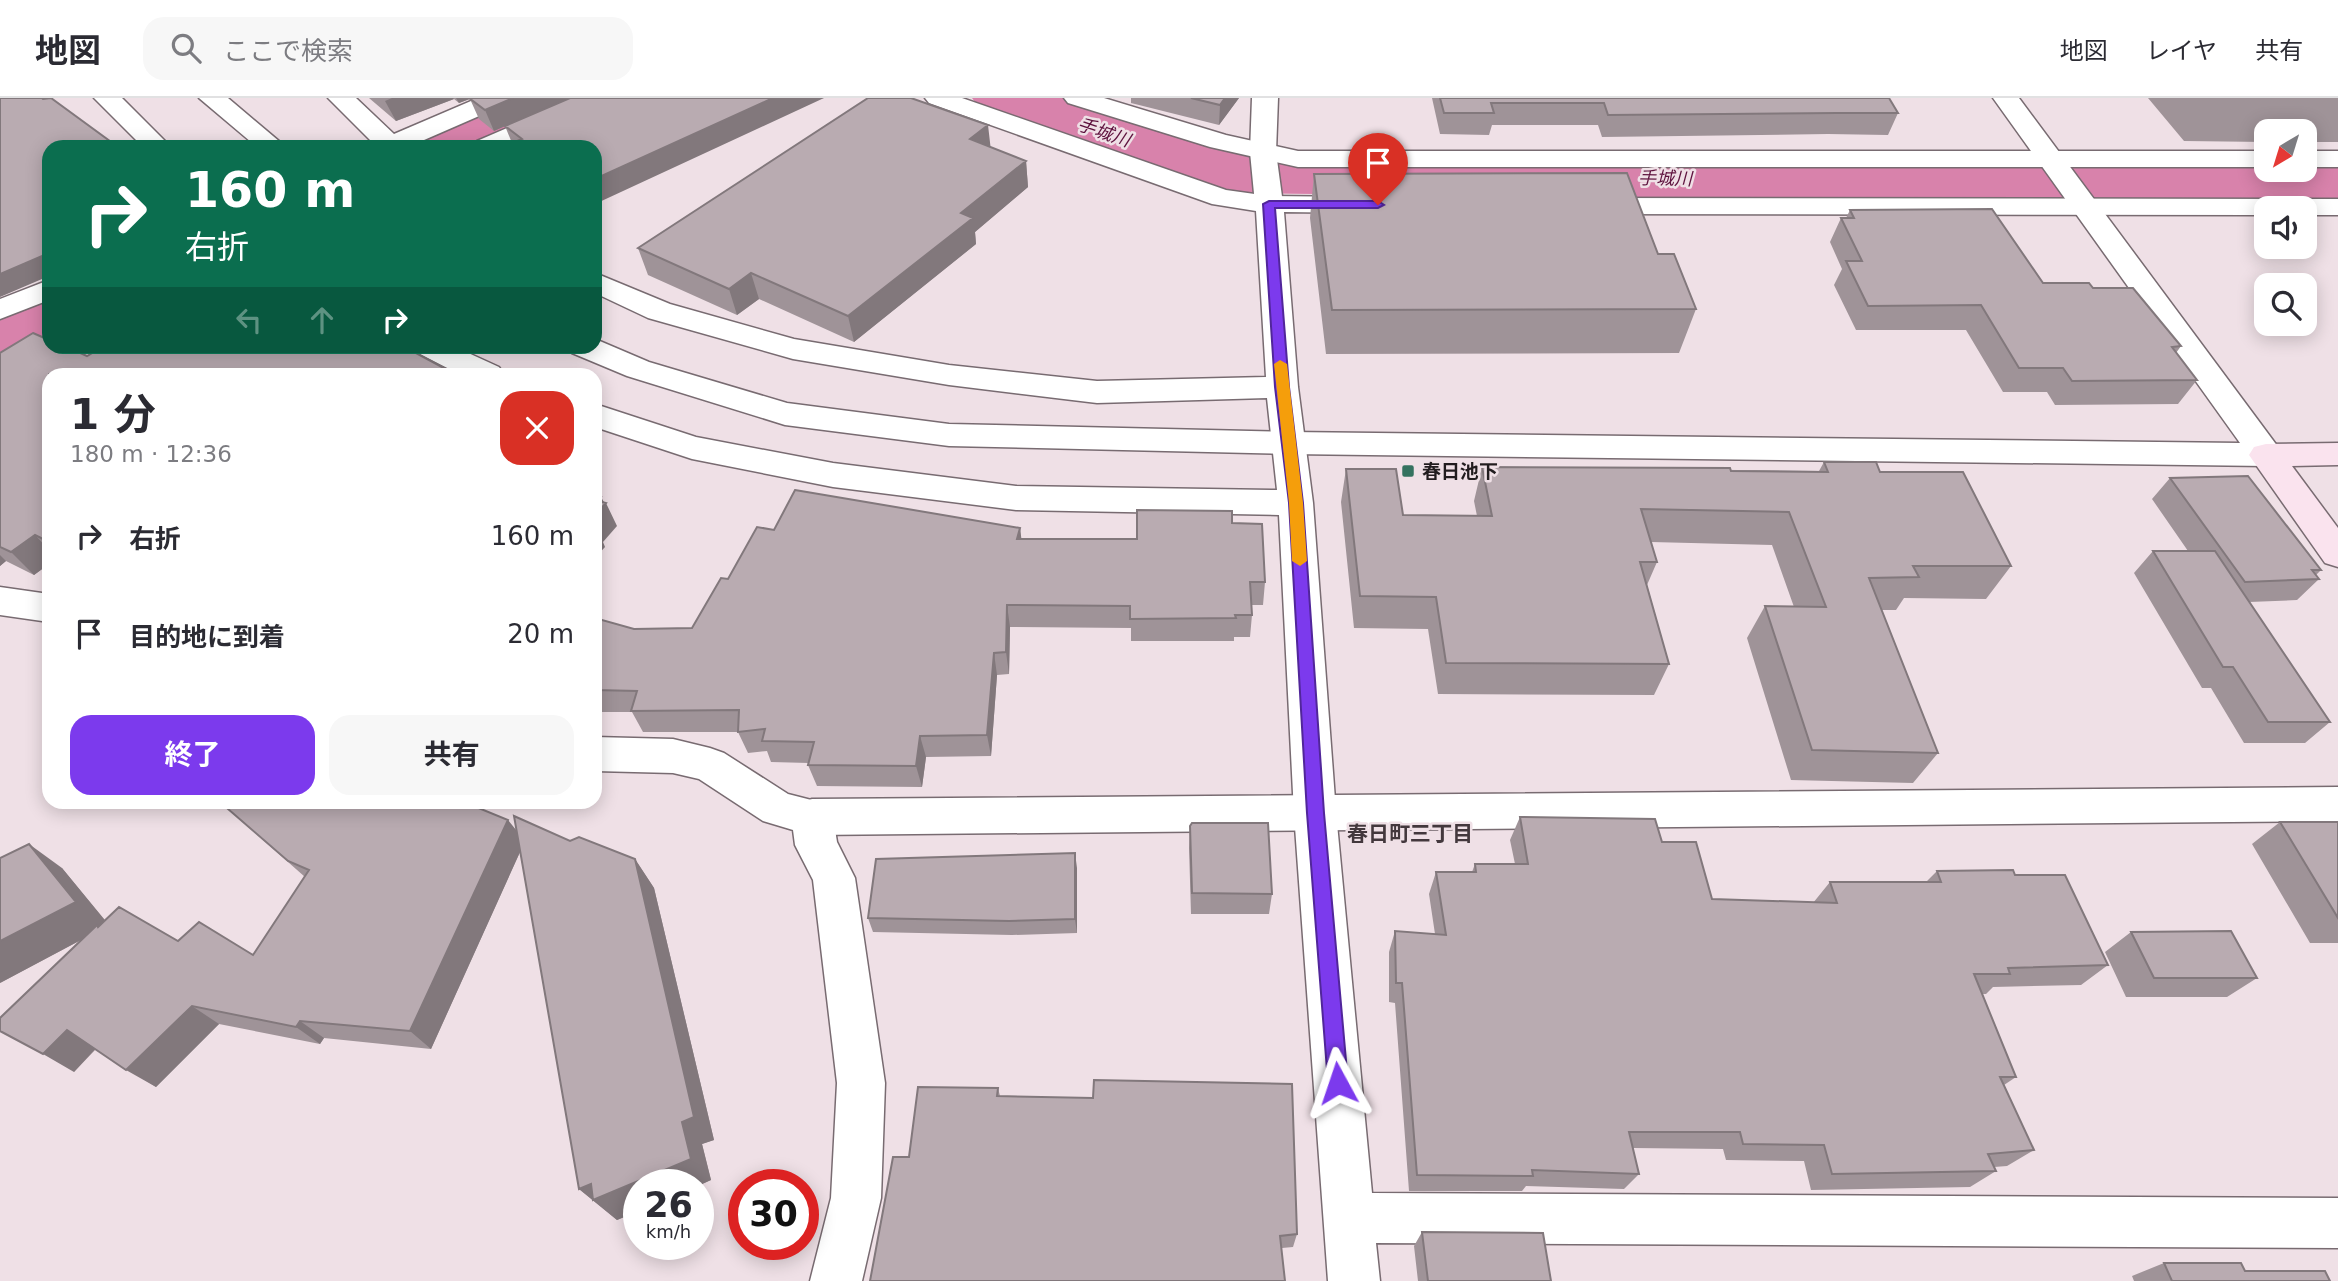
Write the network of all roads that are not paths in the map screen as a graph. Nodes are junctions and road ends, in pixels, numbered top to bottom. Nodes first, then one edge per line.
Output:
1 (107, 98) edge
2 (212, 98) edge
3 (341, 98) edge
4 (500, 98) edge
5 (598, 98) edge
6 (938, 98) edge
7 (1077, 98) edge
8 (1265, 98) edge
9 (2006, 98) edge
10 (151, 140) edge
11 (264, 140) edge
12 (385, 140) edge
13 (405, 140) edge
14 (502, 140) edge
15 (1264, 158) junction
16 (2254, 159) edge
17 (2317, 159) edge
18 (2338, 159) edge
19 (2055, 164) junction
20 (1268, 199) junction
21 (2084, 204) junction
22 (1394, 205) edge
23 (1560, 206) edge
24 (2338, 207) edge
25 (602, 285) edge
26 (42, 292) edge
27 (0, 310) edge
28 (443, 354) edge
29 (602, 354) edge
30 (472, 368) edge
31 (1282, 387) junction
32 (602, 417) edge
33 (1290, 443) junction
34 (2338, 454) edge
35 (2266, 455) junction
36 (1296, 503) junction
37 (2338, 554) edge
38 (0, 601) edge
39 (42, 607) edge
40 (602, 754) edge
41 (2338, 804) edge
42 (1315, 813) junction
43 (812, 817) junction
44 (1349, 1218) junction
45 (2338, 1223) edge
46 (836, 1281) edge
47 (1354, 1281) edge

1 - 10 street
2 - 11 street
3 - 12 street
4 - 13 street
5 - 14 street
6 - 20 street
7 - 15 street
8 - 15 street
9 - 19 street
15 - 19 street
15 - 20 street
16 - 19 street
17 - 18 street
19 - 21 street
20 - 22 street
20 - 31 street
21 - 23 street
21 - 24 street
21 - 35 street
25 - 31 street
26 - 27 street
28 - 30 street
29 - 33 street
31 - 33 street
32 - 36 street
33 - 35 street
33 - 36 street
34 - 35 main road
35 - 37 main road
36 - 42 street
38 - 39 street
40 - 43 street
41 - 42 street
42 - 43 street
42 - 44 street
43 - 46 street
44 - 45 street
44 - 47 street

